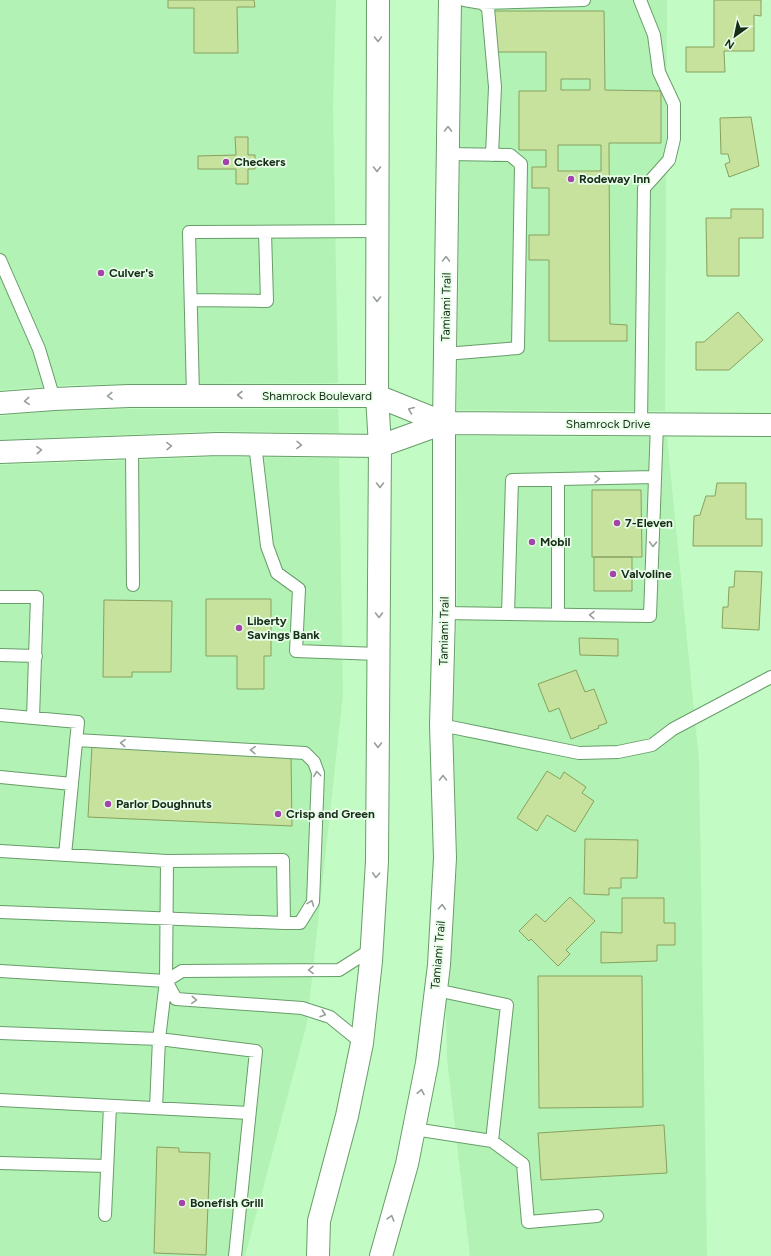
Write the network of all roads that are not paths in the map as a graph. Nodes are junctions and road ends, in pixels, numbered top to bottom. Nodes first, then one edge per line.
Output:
1 (378, 0) edge
2 (450, 0) edge
3 (464, 0) edge
4 (584, 0) edge
5 (640, 0) edge
6 (482, 3) junction
7 (448, 154) junction
8 (492, 155) junction
9 (377, 231) junction
10 (265, 232) junction
11 (0, 260) edge
12 (190, 300) junction
13 (445, 354) junction
14 (193, 395) junction
15 (377, 396) junction
16 (54, 398) junction
17 (0, 403) edge
18 (444, 423) junction
19 (649, 424) junction
20 (771, 425) edge
21 (254, 444) junction
22 (380, 446) junction
23 (132, 447) junction
24 (0, 452) edge
25 (655, 477) junction
26 (558, 480) junction
27 (134, 585) dead end
28 (0, 596) edge
29 (444, 613) junction
30 (508, 614) junction
31 (558, 614) junction
32 (378, 654) junction
33 (0, 655) edge
34 (36, 656) junction
35 (771, 677) edge
36 (0, 715) edge
37 (34, 718) junction
38 (441, 725) junction
39 (76, 740) junction
40 (0, 777) edge
41 (72, 784) junction
42 (0, 850) edge
43 (65, 855) junction
44 (167, 861) junction
45 (0, 912) edge
46 (166, 918) junction
47 (284, 923) junction
48 (372, 949) junction
49 (0, 970) edge
50 (166, 981) junction
51 (436, 990) junction
52 (0, 1033) edge
53 (159, 1039) junction
54 (362, 1043) junction
55 (0, 1100) edge
56 (110, 1106) junction
57 (156, 1108) junction
58 (250, 1113) junction
59 (414, 1129) junction
60 (492, 1140) junction
61 (0, 1163) edge
62 (107, 1166) junction
63 (105, 1215) dead end
64 (597, 1216) dead end
65 (319, 1221) junction
66 (235, 1256) edge
67 (309, 1256) edge
68 (318, 1256) edge
69 (381, 1256) edge

1 -> 9 main road
7 -> 2 main road, Tamiami Trail
3 - 6 lane
4 - 6 lane
5 - 19 lane
6 - 8 lane
7 - 8 lane
13 -> 7 main road, Tamiami Trail
8 - 13 lane
9 - 10 lane
9 -> 15 main road
10 - 12 lane
10 - 12 lane
11 - 16 lane
12 - 14 lane
13 - 18 main road, Tamiami Trail
15 -> 14 main road, Shamrock Boulevard
14 -> 16 main road, Shamrock Boulevard
18 -> 15 main road, Shamrock Boulevard
15 - 22 main road
16 -> 17 main road, Shamrock Boulevard
18 - 19 main road, Shamrock Drive
18 - 22 main road
18 - 29 main road, Tamiami Trail
19 - 20 main road, Shamrock Drive
19 - 25 lane
21 -> 22 main road
23 -> 21 main road
21 - 32 lane
22 -> 32 main road
24 -> 23 main road
23 - 27 lane
26 -> 25 lane
25 -> 31 lane
26 - 30 lane
26 - 31 lane
28 - 34 lane
29 - 30 lane
29 - 38 main road, Tamiami Trail
30 - 31 lane
32 -> 48 main road
33 - 34 lane
34 - 37 lane
35 - 38 lane
36 - 37 lane
37 - 39 lane
51 -> 38 main road, Tamiami Trail
39 - 41 lane
47 -> 39 lane
40 - 41 lane
41 - 43 lane
42 - 43 lane
43 - 44 lane
44 - 46 lane
44 - 47 lane
45 - 46 lane
46 - 47 lane
46 - 50 lane
48 -> 50 lane
48 - 54 main road
49 - 50 lane
50 - 53 lane
50 -> 54 lane
59 -> 51 main road, Tamiami Trail
51 - 60 lane
52 - 53 lane
53 - 57 lane
53 - 58 lane
54 - 65 main road
55 - 56 lane
56 - 57 lane
56 - 62 lane
57 - 58 lane
58 - 66 lane
59 - 60 lane
69 -> 59 main road, Tamiami Trail
60 - 64 lane
61 - 62 lane
62 - 63 lane
65 - 67 main road
65 - 68 main road

